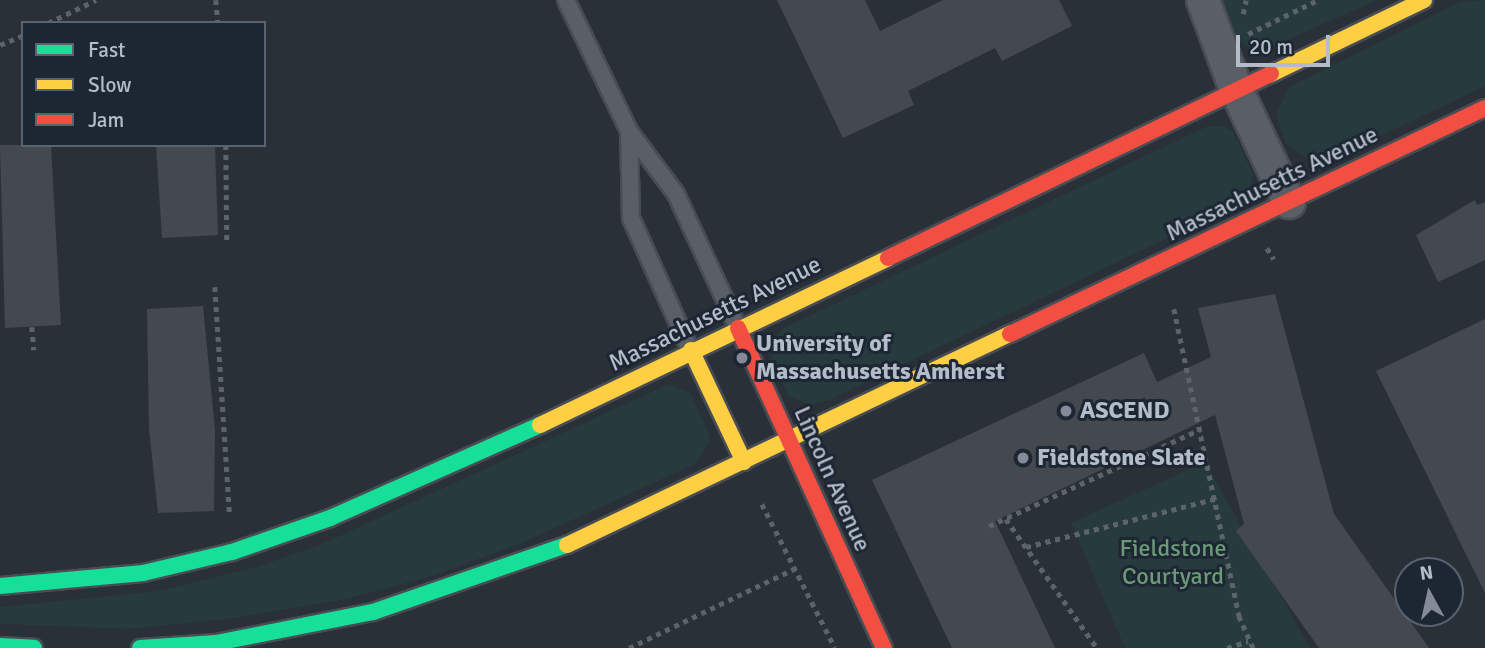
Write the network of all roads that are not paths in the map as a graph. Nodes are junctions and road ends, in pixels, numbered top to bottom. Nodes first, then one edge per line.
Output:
1 (566, 0) edge
2 (1203, 0) edge
3 (1424, 0) edge
4 (1236, 89) junction
5 (1485, 108) edge
6 (629, 131) junction
7 (1289, 202) junction
8 (738, 328) junction
9 (691, 350) junction
10 (787, 441) junction
11 (744, 462) junction
12 (0, 586) edge
13 (215, 645) edge
14 (0, 646) edge
15 (34, 648) edge
16 (140, 648) edge
17 (147, 648) edge
18 (884, 648) edge

1 - 6 lane
2 - 4 street
3 - 4 main road, Massachusetts Avenue
4 - 7 street
4 - 8 main road, Massachusetts Avenue
5 - 7 main road, Massachusetts Avenue
6 - 8 lane
6 - 9 lane
7 - 10 main road, Massachusetts Avenue
8 - 9 main road, Massachusetts Avenue
8 - 10 main road, Lincoln Avenue
9 - 11 main road
9 - 12 main road, Massachusetts Avenue
10 - 11 main road, Massachusetts Avenue
10 - 18 main road, Lincoln Avenue
11 - 13 main road, Massachusetts Avenue
13 - 17 main road, Massachusetts Avenue
14 - 15 main road
16 - 17 main road, Massachusetts Avenue

